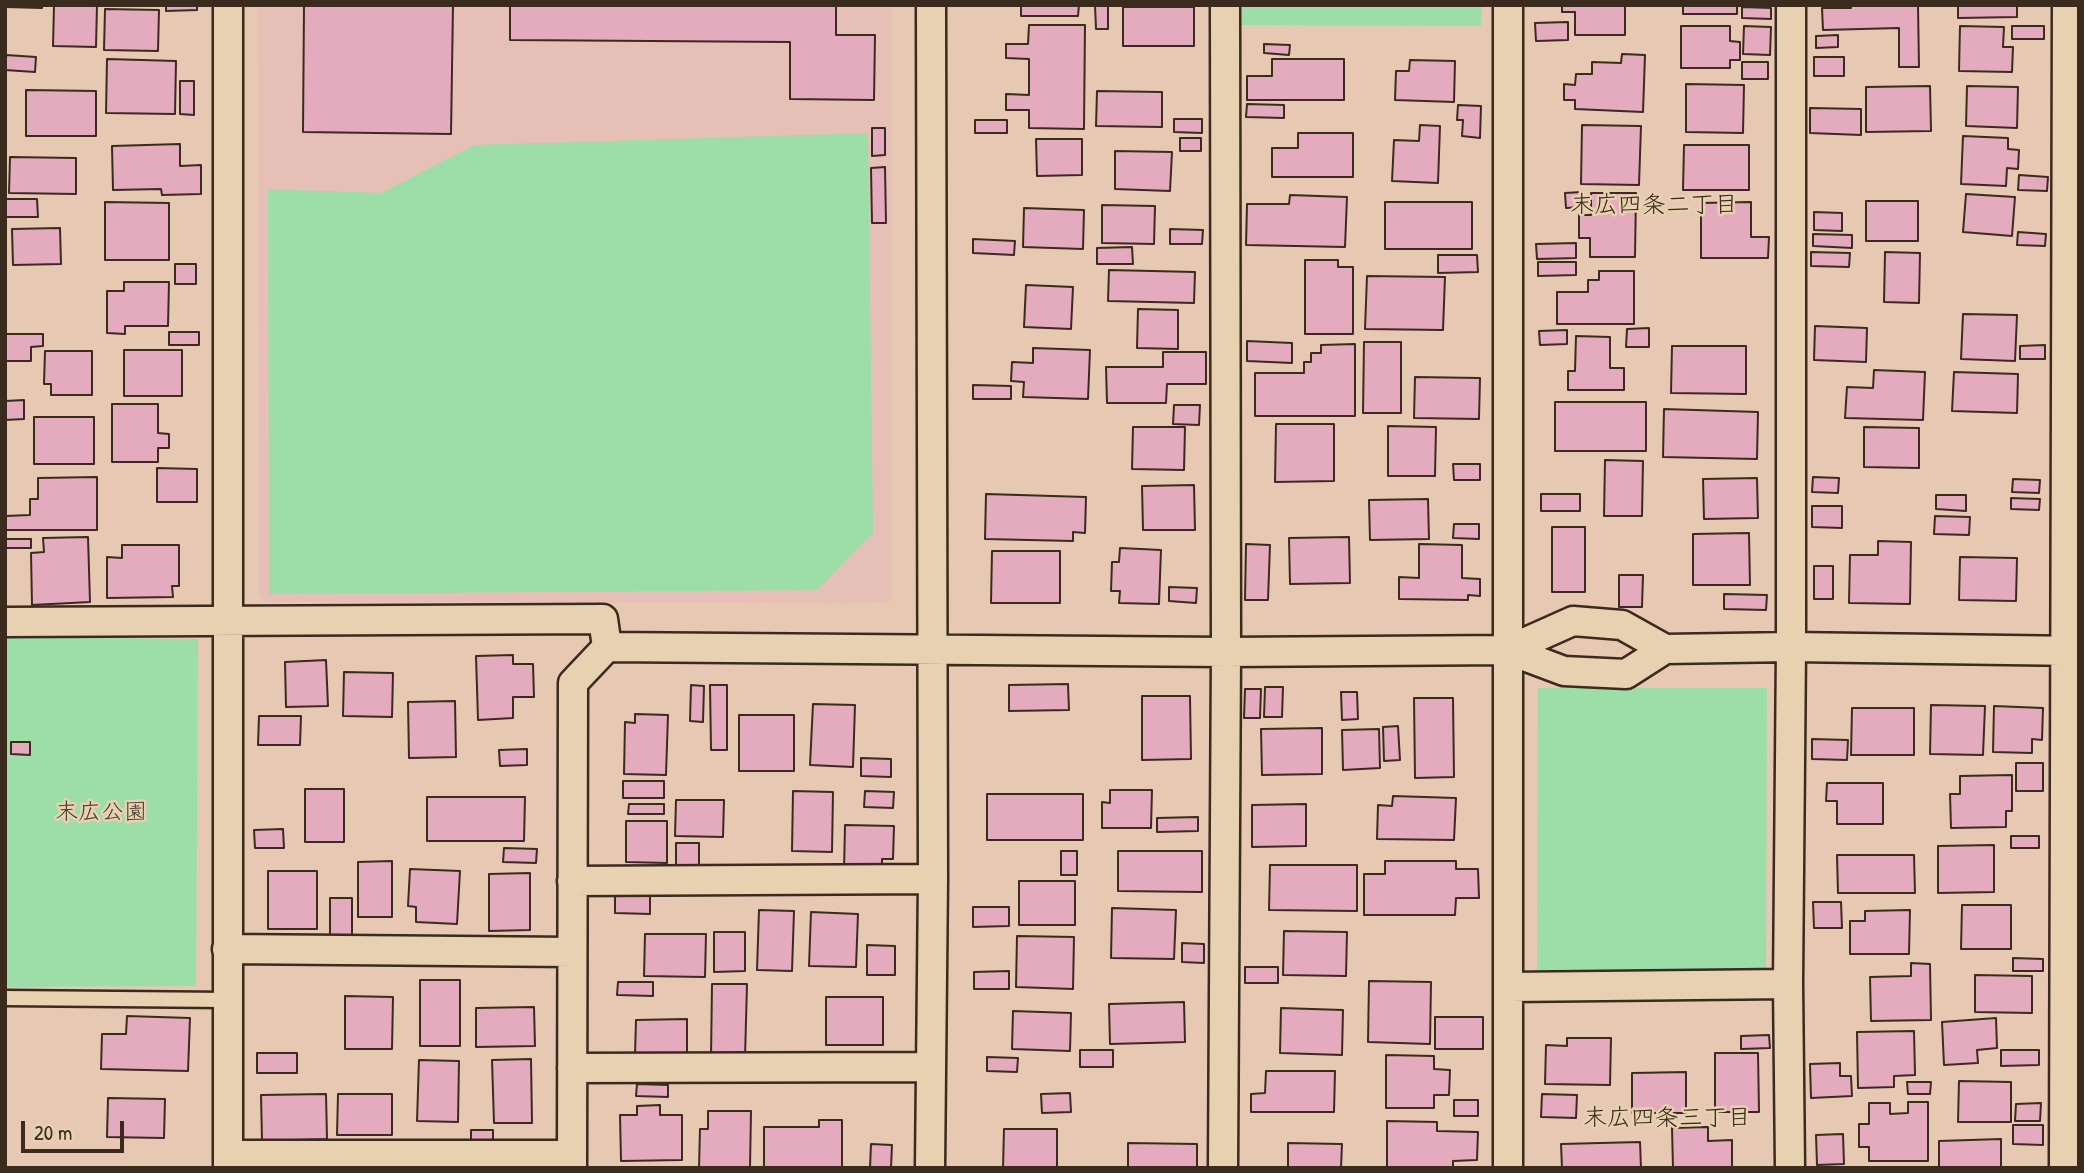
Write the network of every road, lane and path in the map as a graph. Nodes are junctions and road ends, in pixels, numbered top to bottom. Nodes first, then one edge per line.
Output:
1 (228, 5) edge
2 (932, 5) edge
3 (1225, 5) edge
4 (1508, 5) edge
5 (1791, 5) edge
6 (2067, 5) edge
7 (229, 620) junction
8 (5, 622) edge
9 (607, 647) junction
10 (1791, 647) junction
11 (1665, 649) junction
12 (932, 650) junction
13 (1508, 650) junction
14 (2072, 651) edge
15 (1226, 652) junction
16 (933, 878) junction
17 (572, 881) junction
18 (227, 949) junction
19 (572, 952) junction
20 (1788, 984) junction
21 (1510, 987) junction
22 (5, 998) edge
23 (228, 1000) junction
24 (930, 1067) junction
25 (572, 1068) junction
26 (572, 1161) edge
27 (228, 1162) edge
28 (930, 1168) edge
29 (1223, 1168) edge
30 (1508, 1168) edge
31 (1790, 1168) edge
32 (2064, 1168) edge

1 - 7 street
2 - 12 street
3 - 15 street
4 - 13 street
5 - 10 street
6 - 14 street
7 - 8 street
7 - 9 street
7 - 18 street
9 - 12 street
9 - 17 street
10 - 11 street
10 - 14 street
10 - 20 street
11 - 13 street
11 - 13 street
12 - 15 street
12 - 16 street
13 - 15 street
13 - 21 street
14 - 32 street
15 - 29 street
16 - 17 street
16 - 24 street
17 - 19 street
18 - 19 street
18 - 23 street
19 - 25 street
20 - 21 street
20 - 31 street
21 - 30 street
22 - 23 lane
23 - 27 street
24 - 25 street
24 - 28 street
25 - 26 street
26 - 27 street

